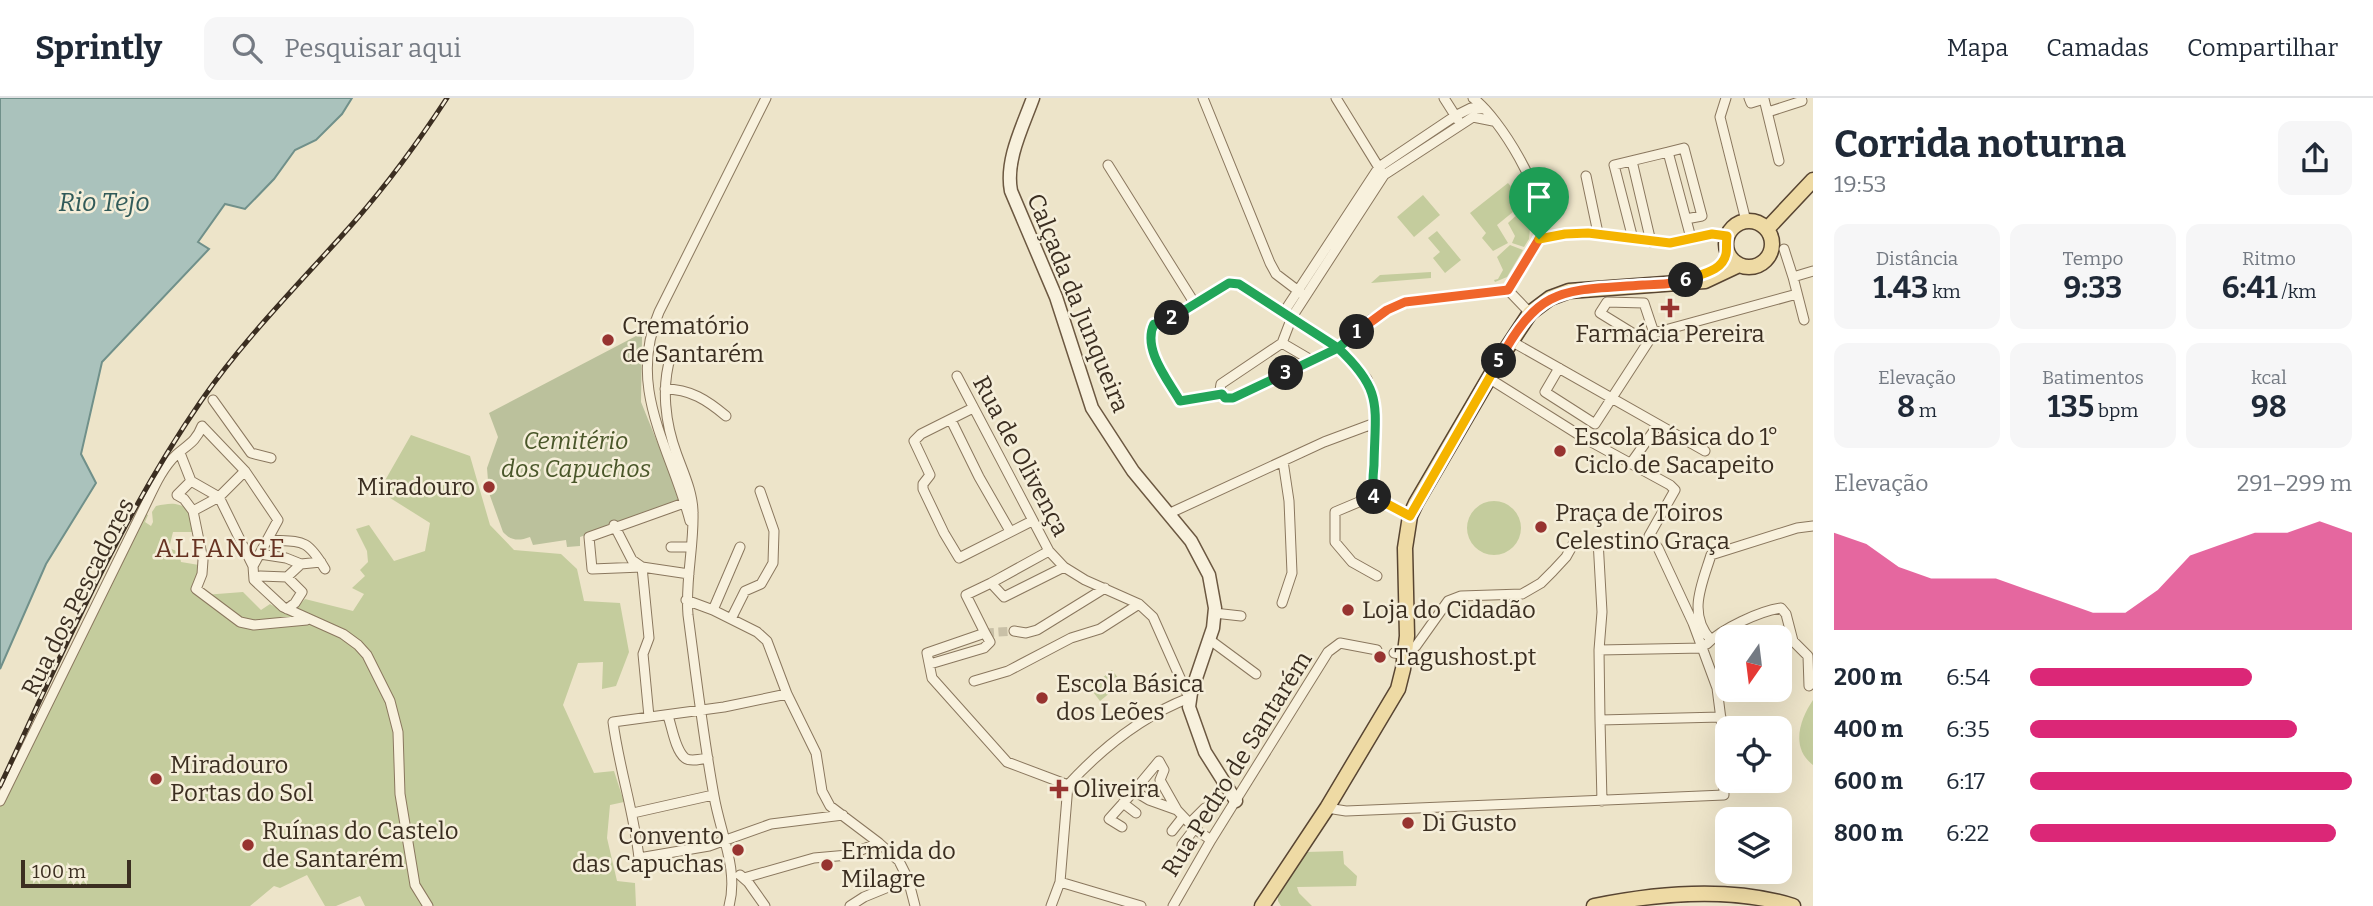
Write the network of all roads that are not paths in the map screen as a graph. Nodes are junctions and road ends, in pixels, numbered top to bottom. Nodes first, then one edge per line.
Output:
1 (766, 98) edge
2 (1033, 98) edge
3 (1203, 98) edge
4 (1336, 98) edge
5 (1444, 98) edge
6 (1473, 98) edge
7 (1726, 98) edge
8 (1749, 98) edge
9 (1801, 98) edge
10 (1485, 109) junction
11 (1768, 112) junction
12 (1457, 120) junction
13 (1493, 121) junction
14 (1668, 152) junction
15 (1632, 161) junction
16 (1779, 161) dead end
17 (1108, 165) dead end
18 (1382, 171) junction
19 (1586, 176) dead end
20 (1813, 183) edge
21 (1686, 219) junction
22 (1746, 221) junction
23 (1767, 229) junction
24 (1598, 233) junction
25 (1727, 236) junction
26 (1691, 238) junction
27 (1539, 239) junction
28 (1633, 239) junction
29 (1651, 242) junction
30 (1784, 249) dead end
31 (1727, 253) junction
32 (1739, 265) junction
33 (1813, 271) edge
34 (1793, 277) junction
35 (1681, 282) junction
36 (1508, 290) junction
37 (1301, 293) junction
38 (1797, 294) junction
39 (1195, 304) junction
40 (1530, 313) junction
41 (1288, 315) junction
42 (1804, 320) dead end
43 (1654, 333) junction
44 (1511, 341) junction
45 (1647, 342) junction
46 (1282, 343) junction
47 (1338, 348) junction
48 (671, 355) dead end
49 (1311, 360) junction
50 (1559, 368) junction
51 (957, 376) dead end
52 (1490, 379) junction
53 (665, 389) junction
54 (1222, 394) junction
55 (1612, 398) junction
56 (213, 400) dead end
57 (973, 408) junction
58 (726, 416) dead end
59 (951, 420) junction
60 (1375, 423) junction
61 (1658, 425) junction
62 (1705, 451) dead end
63 (180, 453) junction
64 (271, 458) dead end
65 (1283, 461) junction
66 (1631, 463) junction
67 (245, 471) junction
68 (191, 481) junction
69 (760, 491) dead end
70 (1373, 496) junction
71 (219, 497) junction
72 (684, 503) junction
73 (193, 512) junction
74 (1168, 514) junction
75 (1410, 516) junction
76 (1032, 521) junction
77 (615, 526) junction
78 (1813, 526) edge
79 (1010, 531) junction
80 (691, 533) junction
81 (267, 540) junction
82 (1598, 540) dead end
83 (1575, 541) dead end
84 (671, 547) dead end
85 (691, 547) junction
86 (740, 547) dead end
87 (1049, 551) junction
88 (260, 554) junction
89 (1038, 557) junction
90 (301, 564) junction
91 (253, 566) junction
92 (642, 567) junction
93 (1064, 567) junction
94 (690, 574) junction
95 (1049, 574) junction
96 (1377, 576) dead end
97 (286, 577) junction
98 (254, 580) junction
99 (991, 583) junction
100 (1105, 588) junction
101 (687, 600) junction
102 (1282, 603) dead end
103 (1139, 604) junction
104 (287, 609) junction
105 (713, 610) junction
106 (1214, 613) junction
107 (1241, 616) dead end
108 (731, 619) junction
109 (312, 620) junction
110 (1014, 631) tunnel mouth
111 (1210, 640) junction
112 (1711, 640) junction
113 (1703, 648) junction
114 (1377, 650) dead end
115 (1599, 650) junction
116 (1400, 654) junction
117 (1256, 674) dead end
118 (974, 681) dead end
119 (1809, 686) dead end
120 (787, 694) junction
121 (1189, 698) junction
122 (701, 711) junction
123 (668, 716) junction
124 (1721, 716) edge
125 (649, 717) junction
126 (1715, 717) edge
127 (1600, 720) junction
128 (708, 758) junction
129 (1068, 785) junction
130 (1134, 791) junction
131 (1724, 793) edge
132 (713, 795) junction
133 (0, 801) edge
134 (1602, 801) junction
135 (1236, 802) junction
136 (1123, 803) junction
137 (1205, 808) dead end
138 (1327, 808) junction
139 (633, 813) junction
140 (1136, 813) dead end
141 (842, 815) junction
142 (1186, 819) junction
143 (1122, 827) dead end
144 (1172, 831) dead end
145 (723, 839) junction
146 (1211, 840) junction
147 (879, 843) junction
148 (1182, 845) dead end
149 (732, 871) junction
150 (744, 877) junction
151 (908, 879) junction
152 (1060, 883) junction
153 (1271, 891) junction
154 (428, 906) edge
155 (729, 906) edge
156 (765, 906) edge
157 (850, 906) edge
158 (915, 906) edge
159 (1051, 906) edge
160 (1141, 906) edge
161 (1173, 906) edge
162 (1262, 906) edge
163 (1275, 906) edge
164 (1594, 906) edge
165 (1793, 906) edge

1 - 72 street
2 - 74 street, Calçada da Junqueira
3 - 37 street
4 - 18 street
5 - 12 street
6 - 10 street
7 - 22 street
8 - 11 street
9 - 11 street
10 - 12 street
10 - 13 street
11 - 16 street
12 - 13 street
12 - 18 street
13 - 27 street
14 - 15 street
14 - 21 street
14 - 21 street
15 - 28 street
15 - 29 street
17 - 39 street
18 - 37 street
19 - 24 street
20 - 23 main road
21 - 26 street
22 - 23 main road
22 - 25 main road
23 - 32 main road
24 - 27 street
24 - 28 street
25 - 26 street
25 - 31 main road
26 - 29 street
27 - 36 street
28 - 29 street
30 - 34 street
31 - 32 main road
31 - 35 main road
32 - 35 main road
33 - 34 street
34 - 38 street
35 - 40 main road
36 - 40 street
36 - 47 street
37 - 41 street
38 - 42 street
38 - 43 street
39 - 41 street
39 - 54 street
40 - 44 main road
41 - 46 street
41 - 47 street
43 - 45 street
43 - 45 street
44 - 50 street
44 - 52 main road
45 - 55 street
46 - 49 street
46 - 54 street
47 - 49 street
47 - 60 street
48 - 53 street
49 - 54 street
50 - 55 street
50 - 55 street
51 - 57 street, Rua de Olivença
52 - 66 street
52 - 75 main road
53 - 58 street
53 - 80 street
55 - 61 street
56 - 64 street
57 - 59 street
57 - 76 street, Rua de Olivença
59 - 79 street
59 - 79 street
60 - 65 street
60 - 70 street
61 - 62 street
61 - 66 street
63 - 67 street, Rua dos Pescadores
63 - 68 street
63 - 133 street, Rua dos Pescadores
65 - 74 street
65 - 102 street
66 - 113 street
67 - 71 street
67 - 81 street
68 - 71 street
68 - 73 street
69 - 108 street
70 - 75 street
70 - 96 street
71 - 73 street
71 - 91 street
72 - 77 street
72 - 80 street
73 - 109 street
74 - 106 street, Calçada da Junqueira
75 - 116 main road
76 - 79 street
76 - 87 street, Rua de Olivença
77 - 92 street
77 - 92 street
78 - 112 street
80 - 85 street
81 - 88 street
81 - 90 street
82 - 115 street
83 - 116 street
84 - 85 street
85 - 94 street
86 - 105 street
87 - 89 street
87 - 93 street, Rua de Olivença
88 - 90 street
88 - 91 street
89 - 95 street
89 - 99 street
90 - 97 street
91 - 98 street
92 - 94 street
92 - 125 street
93 - 95 street
93 - 100 street, Rua de Olivença
94 - 101 street
95 - 99 street
97 - 98 street
97 - 104 street
98 - 104 street
99 - 129 street
100 - 103 street, Rua de Olivença
100 - 110 street
101 - 105 street
101 - 122 street
103 - 118 street
103 - 121 street, Rua de Olivença
104 - 109 street
105 - 108 street
106 - 107 street
106 - 111 street, Calçada da Junqueira
108 - 120 street
109 - 154 street
111 - 117 street
111 - 121 street, Calçada da Junqueira
112 - 113 street
112 - 119 street
113 - 115 street
113 - 124 street
114 - 135 street, Rua Pedro de Santarém
115 - 127 street
116 - 138 main road
120 - 122 street
120 - 141 street
121 - 129 street
121 - 135 street
122 - 123 street
122 - 128 street
123 - 125 street
123 - 128 street
125 - 139 street
126 - 127 street
127 - 134 street
128 - 132 street
129 - 152 street
130 - 136 street
130 - 142 street
130 - 142 street
131 - 134 street
132 - 139 street
132 - 145 street
134 - 138 street
135 - 146 street, Rua Pedro de Santarém
136 - 140 street
136 - 143 street
137 - 142 street
138 - 153 main road
139 - 145 street
141 - 145 street
141 - 147 street
142 - 144 street
142 - 146 street
142 - 148 street
145 - 149 street
146 - 161 street, Rua Pedro de Santarém
147 - 150 street
147 - 151 street
149 - 150 street
149 - 155 street
150 - 156 street
151 - 157 street
151 - 158 street
152 - 159 street
152 - 160 street
153 - 162 main road
153 - 163 main road
164 - 165 main road

